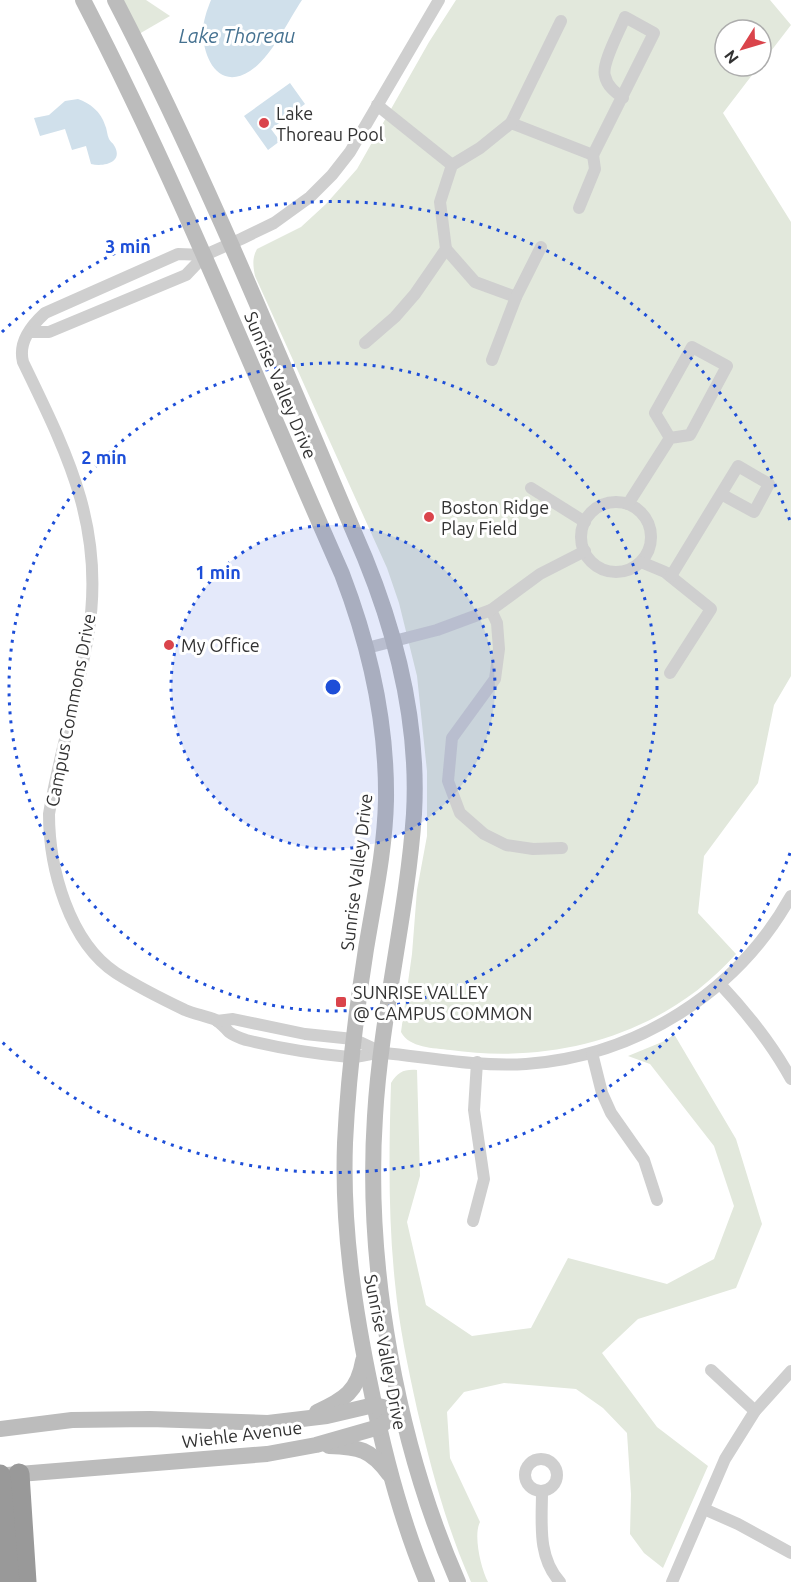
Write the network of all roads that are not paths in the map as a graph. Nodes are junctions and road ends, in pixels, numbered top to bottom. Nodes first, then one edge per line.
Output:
1 (83, 0) edge
2 (115, 0) edge
3 (440, 0) edge
4 (561, 21) dead end
5 (623, 98) junction
6 (377, 105) junction
7 (511, 123) junction
8 (593, 155) junction
9 (452, 165) junction
10 (579, 208) dead end
11 (230, 244) junction
12 (541, 248) dead end
13 (446, 249) junction
14 (204, 255) junction
15 (516, 297) junction
16 (31, 332) junction
17 (365, 343) dead end
18 (492, 360) dead end
19 (670, 438) junction
20 (531, 488) dead end
21 (722, 494) dead end
22 (628, 504) junction
23 (585, 522) junction
24 (585, 551) junction
25 (641, 561) junction
26 (671, 576) junction
27 (491, 610) junction
28 (395, 641) junction
29 (367, 648) junction
30 (670, 673) dead end
31 (562, 848) dead end
32 (791, 896) edge
33 (720, 984) junction
34 (217, 1021) junction
35 (353, 1039) junction
36 (381, 1053) junction
37 (592, 1053) junction
38 (352, 1057) junction
39 (477, 1062) junction
40 (791, 1079) edge
41 (657, 1200) dead end
42 (473, 1221) dead end
43 (364, 1356) junction
44 (711, 1370) dead end
45 (791, 1371) edge
46 (374, 1405) junction
47 (401, 1410) junction
48 (755, 1411) junction
49 (297, 1421) junction
50 (379, 1427) junction
51 (0, 1429) edge
52 (316, 1445) junction
53 (9, 1474) edge
54 (393, 1480) junction
55 (542, 1491) dead end
56 (704, 1509) junction
57 (791, 1553) edge
58 (9, 1582) edge
59 (26, 1582) edge
60 (427, 1582) edge
61 (458, 1582) edge
62 (561, 1582) edge
63 (672, 1582) edge

1 - 14 main road, Sunrise Valley Drive
2 - 11 main road, Sunrise Valley Drive
3 - 6 street
4 - 7 street
5 - 5 street
5 - 8 street
6 - 9 street
6 - 11 street
7 - 8 street
7 - 9 street
8 - 10 street
9 - 13 street
11 - 14 street
11 - 28 main road, Sunrise Valley Drive
12 - 15 street
13 - 15 street
13 - 17 street
14 - 16 street
14 - 16 street, Campus Commons Drive
14 - 29 main road, Sunrise Valley Drive
15 - 18 street
16 - 34 street, Campus Commons Drive
19 - 19 street
19 - 22 street
20 - 23 street
21 - 26 street
22 - 23 street
22 - 25 street
23 - 24 street
24 - 25 street
24 - 27 street
25 - 26 street
26 - 30 street
27 - 28 street
27 - 31 street
28 - 29 street
28 - 36 main road, Sunrise Valley Drive
29 - 35 main road, Sunrise Valley Drive
32 - 33 street
33 - 37 street
33 - 40 street
34 - 35 street, Campus Commons Drive
34 - 38 street, Campus Commons Drive
35 - 36 street, Campus Commons Drive
35 - 38 main road, Sunrise Valley Drive
36 - 38 street, Campus Commons Drive
36 - 39 street
36 - 47 main road, Sunrise Valley Drive
37 - 39 street
37 - 41 street
38 - 43 main road, Sunrise Valley Drive
39 - 42 street
43 - 46 main road, Sunrise Valley Drive
43 - 49 main road
44 - 48 street
45 - 48 street
46 - 47 main road, Wiehle Avenue
46 - 49 main road, Wiehle Avenue
46 - 50 main road, Sunrise Valley Drive
47 - 50 main road, Wiehle Avenue
47 - 61 main road, Sunrise Valley Drive
48 - 56 street
49 - 51 main road, Wiehle Avenue
50 - 52 main road, Wiehle Avenue
50 - 54 main road, Sunrise Valley Drive
52 - 53 main road, Wiehle Avenue
52 - 54 main road
53 - 58 highway
53 - 59 highway
54 - 60 main road, Sunrise Valley Drive
55 - 62 street
56 - 57 street
56 - 63 street

